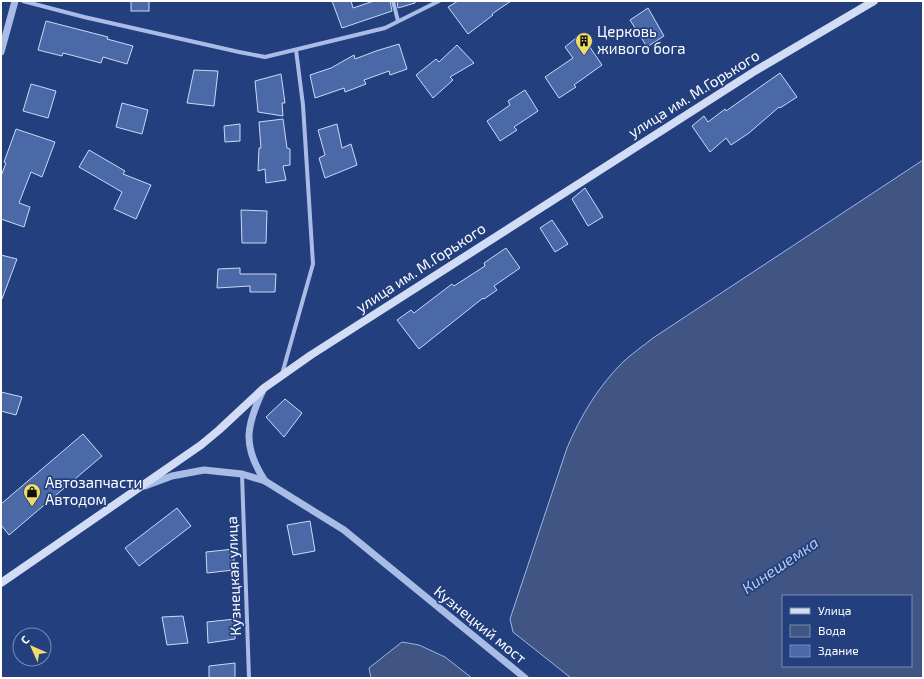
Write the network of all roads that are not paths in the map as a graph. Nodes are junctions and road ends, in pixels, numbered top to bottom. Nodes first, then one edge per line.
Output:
1 (15, 1) edge
2 (22, 1) edge
3 (393, 1) edge
4 (439, 1) edge
5 (874, 1) edge
6 (398, 21) junction
7 (296, 50) junction
8 (1, 52) edge
9 (282, 374) junction
10 (264, 388) junction
11 (242, 474) junction
12 (265, 481) junction
13 (141, 487) junction
14 (1, 583) edge
15 (249, 678) edge
16 (525, 678) edge

1 - 8 street
2 - 7 street
3 - 6 street
4 - 6 street
5 - 9 main road, улица им. М.Горького
6 - 7 street
7 - 9 street
9 - 10 main road, улица им. М.Горького
10 - 12 street
10 - 13 main road, улица им. М.Горького
11 - 12 street, Кузнецкий мост
11 - 13 street, Кузнецкий мост
11 - 15 street, Кузнецкая улица
12 - 16 street, Кузнецкий мост
13 - 14 main road, улица им. М.Горького

